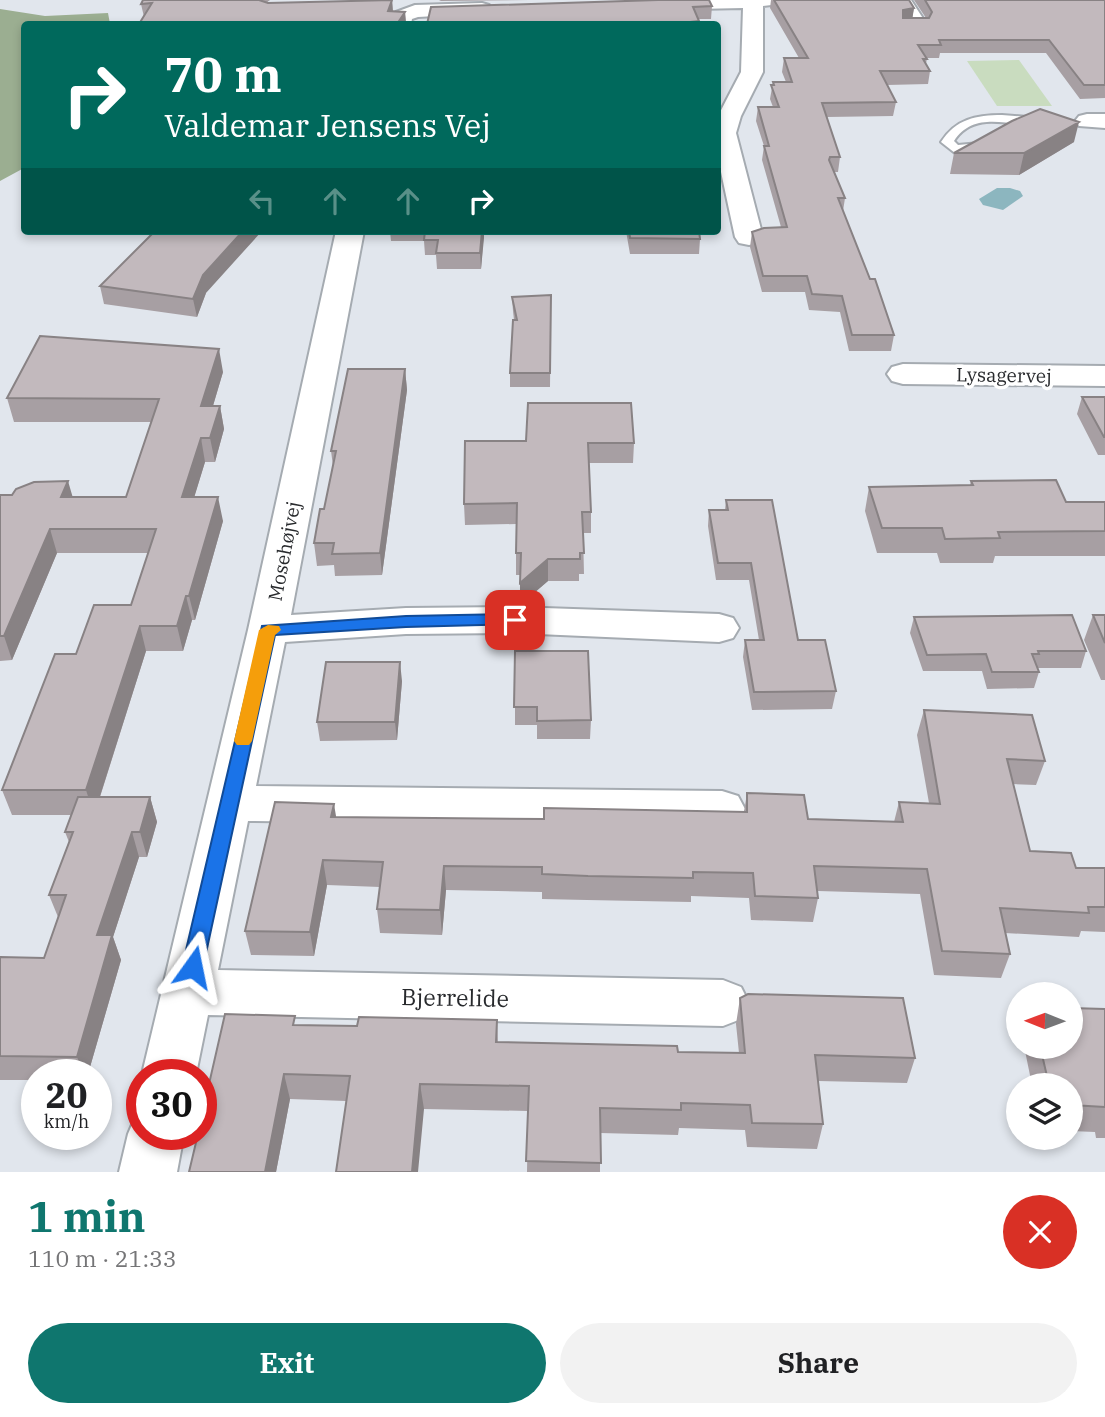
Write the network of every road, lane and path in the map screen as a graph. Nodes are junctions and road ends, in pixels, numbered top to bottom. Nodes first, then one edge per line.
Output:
1 (773, 0) edge
2 (906, 0) edge
3 (753, 1) edge
4 (384, 5) edge
5 (644, 6) edge
6 (402, 21) edge
7 (907, 27) edge
8 (1010, 135) edge
9 (996, 142) edge
10 (349, 235) edge
11 (749, 237) dead end
12 (902, 374) dead end
13 (1105, 376) edge
14 (719, 628) dead end
15 (268, 630) junction
16 (229, 803) junction
17 (722, 809) edge
18 (187, 992) junction
19 (723, 1003) dead end
20 (172, 1059) edge
21 (153, 1150) edge
22 (148, 1172) edge

1 - 3 street
2 - 7 lane
3 - 5 street
3 - 11 street
4 - 6 street
8 - 9 lane
10 - 15 street, Mosehøjvej
12 - 13 street, Lysagervej
14 - 15 street
15 - 16 street, Mosehøjvej
16 - 17 street
16 - 18 street, Mosehøjvej
18 - 19 street, Bjerrelide
18 - 20 street, Mosehøjvej
21 - 22 street

